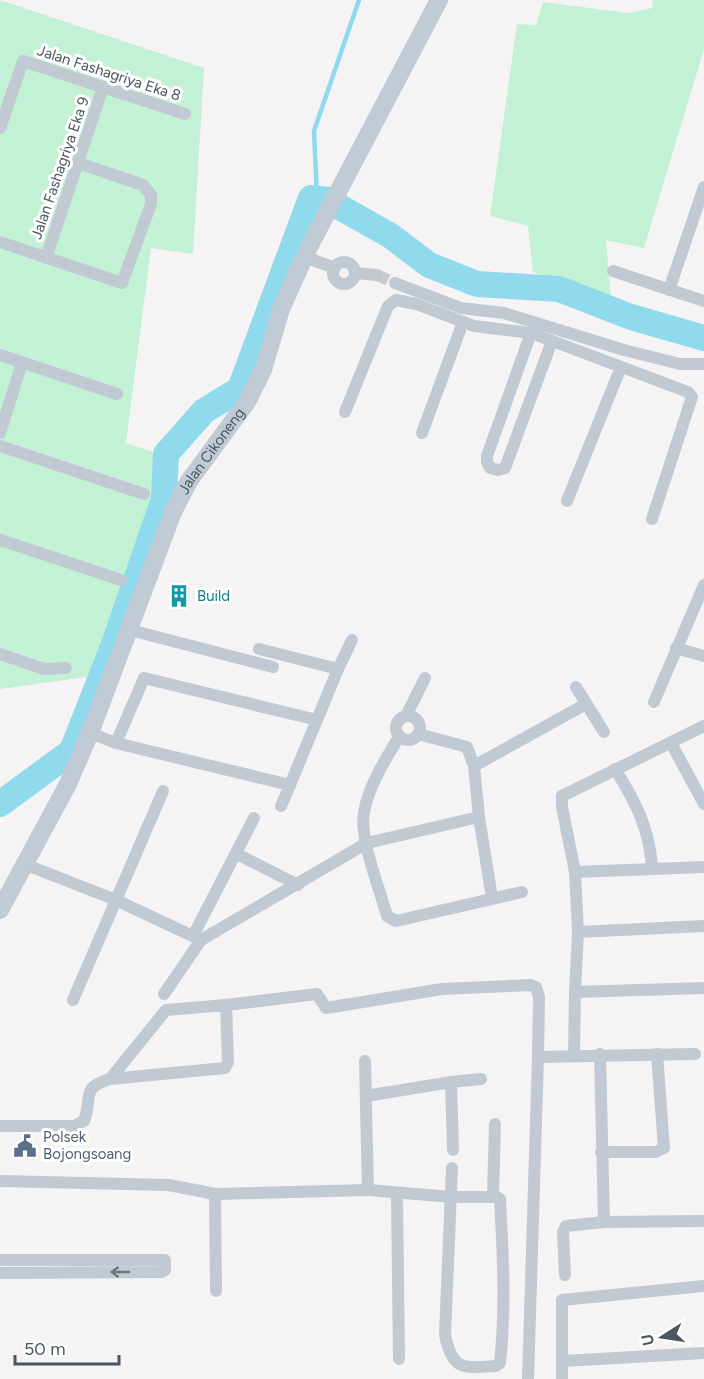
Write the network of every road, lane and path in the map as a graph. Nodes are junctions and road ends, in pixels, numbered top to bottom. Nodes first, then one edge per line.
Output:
1 (439, 0) edge
2 (103, 87) junction
3 (185, 114) dead end
4 (0, 128) edge
5 (78, 163) junction
6 (704, 187) edge
7 (0, 242) edge
8 (305, 257) junction
9 (46, 258) junction
10 (614, 271) dead end
11 (377, 275) tunnel mouth
12 (395, 283) tunnel mouth
13 (669, 290) junction
14 (704, 301) edge
15 (463, 322) junction
16 (546, 324) junction
17 (542, 337) junction
18 (0, 355) edge
19 (22, 363) junction
20 (704, 364) edge
21 (621, 367) junction
22 (117, 394) dead end
23 (345, 412) dead end
24 (0, 433) edge
25 (422, 433) dead end
26 (0, 446) edge
27 (144, 494) dead end
28 (567, 501) dead end
29 (652, 519) dead end
30 (0, 540) edge
31 (121, 580) dead end
32 (704, 585) edge
33 (130, 630) junction
34 (352, 640) dead end
35 (676, 648) junction
36 (260, 649) dead end
37 (0, 654) edge
38 (704, 656) edge
39 (273, 667) dead end
40 (66, 668) dead end
41 (338, 669) junction
42 (425, 678) dead end
43 (576, 687) dead end
44 (654, 702) dead end
45 (586, 704) junction
46 (406, 716) junction
47 (316, 720) junction
48 (704, 726) edge
49 (604, 732) dead end
50 (90, 733) junction
51 (418, 734) junction
52 (399, 737) junction
53 (116, 743) junction
54 (671, 743) junction
55 (474, 766) junction
56 (615, 769) junction
57 (290, 785) junction
58 (164, 792) dead end
59 (704, 804) edge
60 (281, 806) dead end
61 (479, 817) junction
62 (254, 818) dead end
63 (367, 843) junction
64 (237, 854) junction
65 (24, 864) junction
66 (704, 867) edge
67 (652, 869) junction
68 (575, 872) junction
69 (298, 885) junction
70 (522, 892) dead end
71 (492, 898) junction
72 (116, 900) junction
73 (0, 910) edge
74 (704, 926) edge
75 (578, 932) junction
76 (198, 937) junction
77 (704, 988) edge
78 (575, 992) junction
79 (164, 994) dead end
80 (73, 1000) dead end
81 (226, 1005) junction
82 (600, 1054) junction
83 (657, 1054) junction
84 (695, 1054) dead end
85 (538, 1056) junction
86 (574, 1056) junction
87 (365, 1061) dead end
88 (110, 1079) junction
89 (481, 1079) dead end
90 (452, 1082) junction
91 (366, 1096) junction
92 (495, 1124) dead end
93 (0, 1126) edge
94 (453, 1150) dead end
95 (602, 1152) junction
96 (452, 1168) dead end
97 (0, 1181) edge
98 (368, 1190) junction
99 (215, 1194) junction
100 (397, 1194) junction
101 (452, 1197) junction
102 (493, 1197) junction
103 (704, 1221) edge
104 (604, 1222) junction
105 (0, 1260) edge
106 (0, 1273) edge
107 (565, 1275) dead end
108 (704, 1286) edge
109 (216, 1291) dead end
110 (704, 1353) edge
111 (399, 1359) dead end
112 (562, 1361) junction
113 (528, 1379) edge
114 (562, 1379) edge

1 - 8 street, Jalan Cikoneng
2 - 3 street, Jalan Fashagriya Eka 8
2 - 4 street, Jalan Fashagriya Eka 8
2 - 5 street, Jalan Fashagriya Eka 9
5 - 9 street, Jalan Fashagriya Eka 9
5 - 9 street
6 - 13 street
7 - 9 street
8 - 11 street
8 - 33 street, Jalan Cikoneng
10 - 13 street
12 - 16 street
13 - 14 street
15 - 17 street
15 - 23 street
15 - 25 street
16 - 17 street
16 - 20 street
17 - 17 street
17 - 21 street
18 - 19 street
19 - 22 street
19 - 24 street
21 - 28 street
21 - 29 street
26 - 27 street
30 - 31 street
32 - 35 street
33 - 39 street
33 - 50 street, Jalan Cikoneng
34 - 41 street
35 - 38 street
35 - 44 street
36 - 41 street
37 - 40 street
41 - 47 street
42 - 46 street
43 - 45 street
45 - 49 street
45 - 55 street
46 - 51 street
46 - 52 street
47 - 53 street
47 - 57 street
48 - 54 street
50 - 53 street
50 - 65 street, Jalan Cikoneng
51 - 52 street
51 - 55 street
52 - 63 street
53 - 57 street
54 - 56 street
54 - 59 street
55 - 61 street
56 - 67 street
56 - 68 street
57 - 60 street
58 - 72 street
61 - 63 street
61 - 71 street
62 - 64 street
63 - 69 street
63 - 71 street
64 - 69 street
64 - 76 street
65 - 72 street
65 - 73 street, Jalan Cikoneng
66 - 67 street
67 - 68 street
68 - 75 street
69 - 76 street
70 - 71 street
72 - 76 street
72 - 80 street
74 - 75 street
75 - 78 street
76 - 79 street
77 - 78 street
78 - 86 street
81 - 85 street
81 - 88 street
81 - 88 street
82 - 83 street
82 - 86 street
82 - 95 street
83 - 84 street
83 - 95 street
85 - 86 street
85 - 113 street
87 - 91 street
88 - 93 street
89 - 90 street
90 - 91 street
90 - 94 street
91 - 98 street
92 - 102 street
95 - 104 street
96 - 101 street
97 - 99 street
98 - 99 street
98 - 100 street
99 - 109 street
100 - 101 street
100 - 111 street
101 - 102 street
101 - 102 street
103 - 104 street
104 - 107 street
105 -> 106 street
108 - 112 street
110 - 112 street
112 - 114 street

